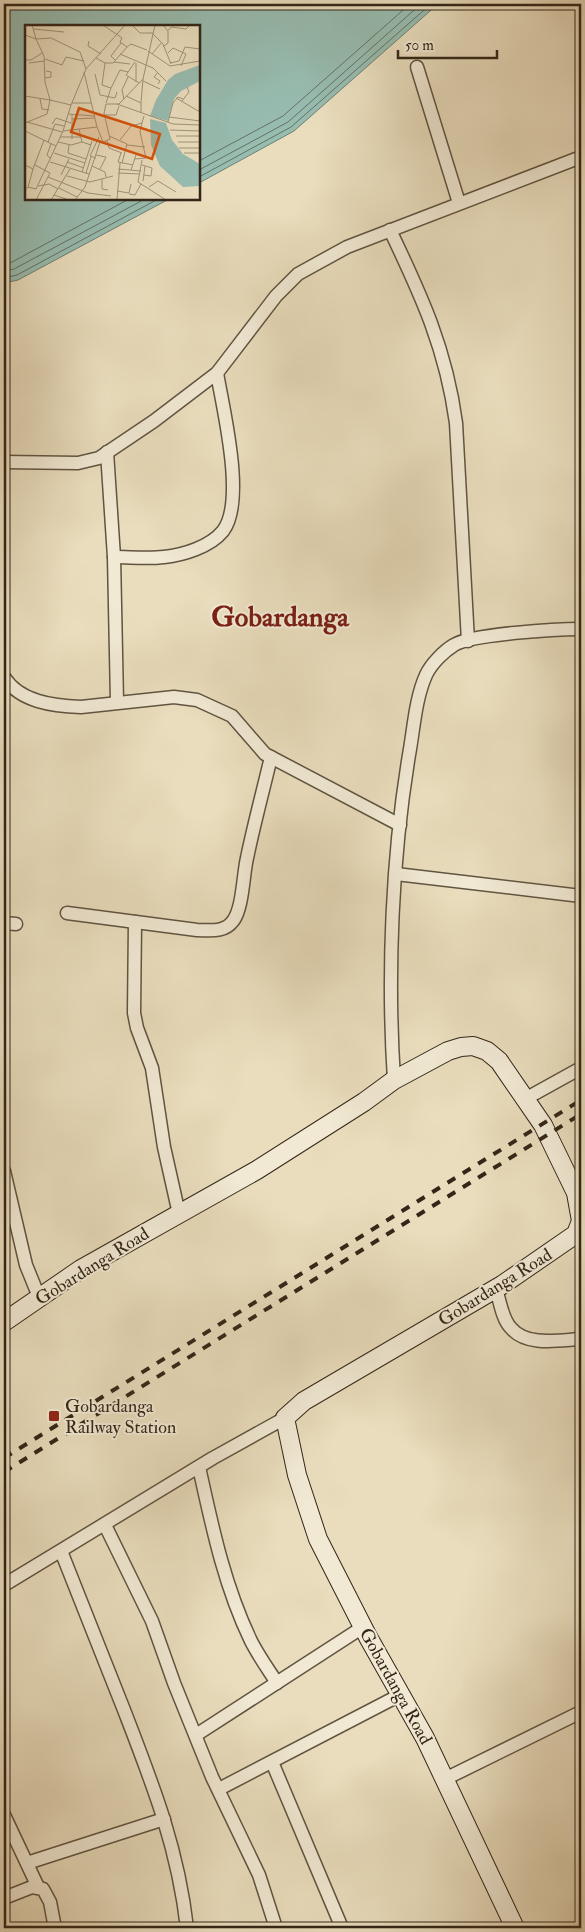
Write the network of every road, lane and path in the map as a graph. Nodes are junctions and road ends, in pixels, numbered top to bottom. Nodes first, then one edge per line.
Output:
1 (417, 67) dead end
2 (581, 157) edge
3 (459, 203) junction
4 (390, 230) junction
5 (217, 373) junction
6 (107, 452) junction
7 (4, 462) edge
8 (114, 557) junction
9 (581, 629) edge
10 (468, 641) junction
11 (4, 677) edge
12 (118, 702) junction
13 (272, 757) junction
14 (400, 825) junction
15 (396, 874) junction
16 (581, 896) edge
17 (67, 913) dead end
18 (135, 922) junction
19 (581, 1068) edge
20 (394, 1080) junction
21 (525, 1099) junction
22 (4, 1171) edge
23 (179, 1214) junction
24 (579, 1234) edge
25 (496, 1289) junction
26 (39, 1297) junction
27 (4, 1322) edge
28 (581, 1339) edge
29 (285, 1418) junction
30 (200, 1467) junction
31 (105, 1525) junction
32 (61, 1551) junction
33 (4, 1585) edge
34 (363, 1627) junction
35 (277, 1683) junction
36 (400, 1695) junction
37 (581, 1712) edge
38 (196, 1735) junction
39 (272, 1762) junction
40 (445, 1779) junction
41 (219, 1789) junction
42 (4, 1815) edge
43 (164, 1819) junction
44 (28, 1863) junction
45 (38, 1887) junction
46 (4, 1898) edge
47 (55, 1928) edge
48 (187, 1928) edge
49 (276, 1928) edge
50 (342, 1928) edge
51 (516, 1928) edge

1 - 3 street
2 - 3 street
3 - 4 street
4 - 5 street
4 - 10 street
5 - 6 street
5 - 8 street
6 - 7 street
6 - 8 street
8 - 12 street
9 - 10 street
10 - 14 street
11 - 12 street
12 - 13 street
13 - 14 street
13 - 18 street
14 - 15 street
15 - 16 street
15 - 20 street
17 - 18 street
18 - 23 street
19 - 21 street
20 - 21 main road, Gobardanga Road
20 - 23 main road, Gobardanga Road
21 - 24 main road, Gobardanga Road
22 - 26 street
23 - 26 main road, Gobardanga Road
24 - 25 main road, Gobardanga Road
25 - 28 street
25 - 29 main road, Gobardanga Road
26 - 27 main road, Gobardanga Road
29 - 30 street
29 - 34 main road, Gobardanga Road
30 - 31 street
30 - 35 street
31 - 32 street
31 - 38 street
32 - 33 street
32 - 43 street
34 - 35 street
34 - 36 main road, Gobardanga Road
35 - 38 street
36 - 39 street
36 - 40 main road, Gobardanga Road
37 - 40 street
38 - 41 street
39 - 41 street
39 - 50 street
40 - 51 main road, Gobardanga Road
41 - 49 street
42 - 44 street
43 - 44 street
43 - 48 street
44 - 45 street
45 - 46 street
45 - 47 street

